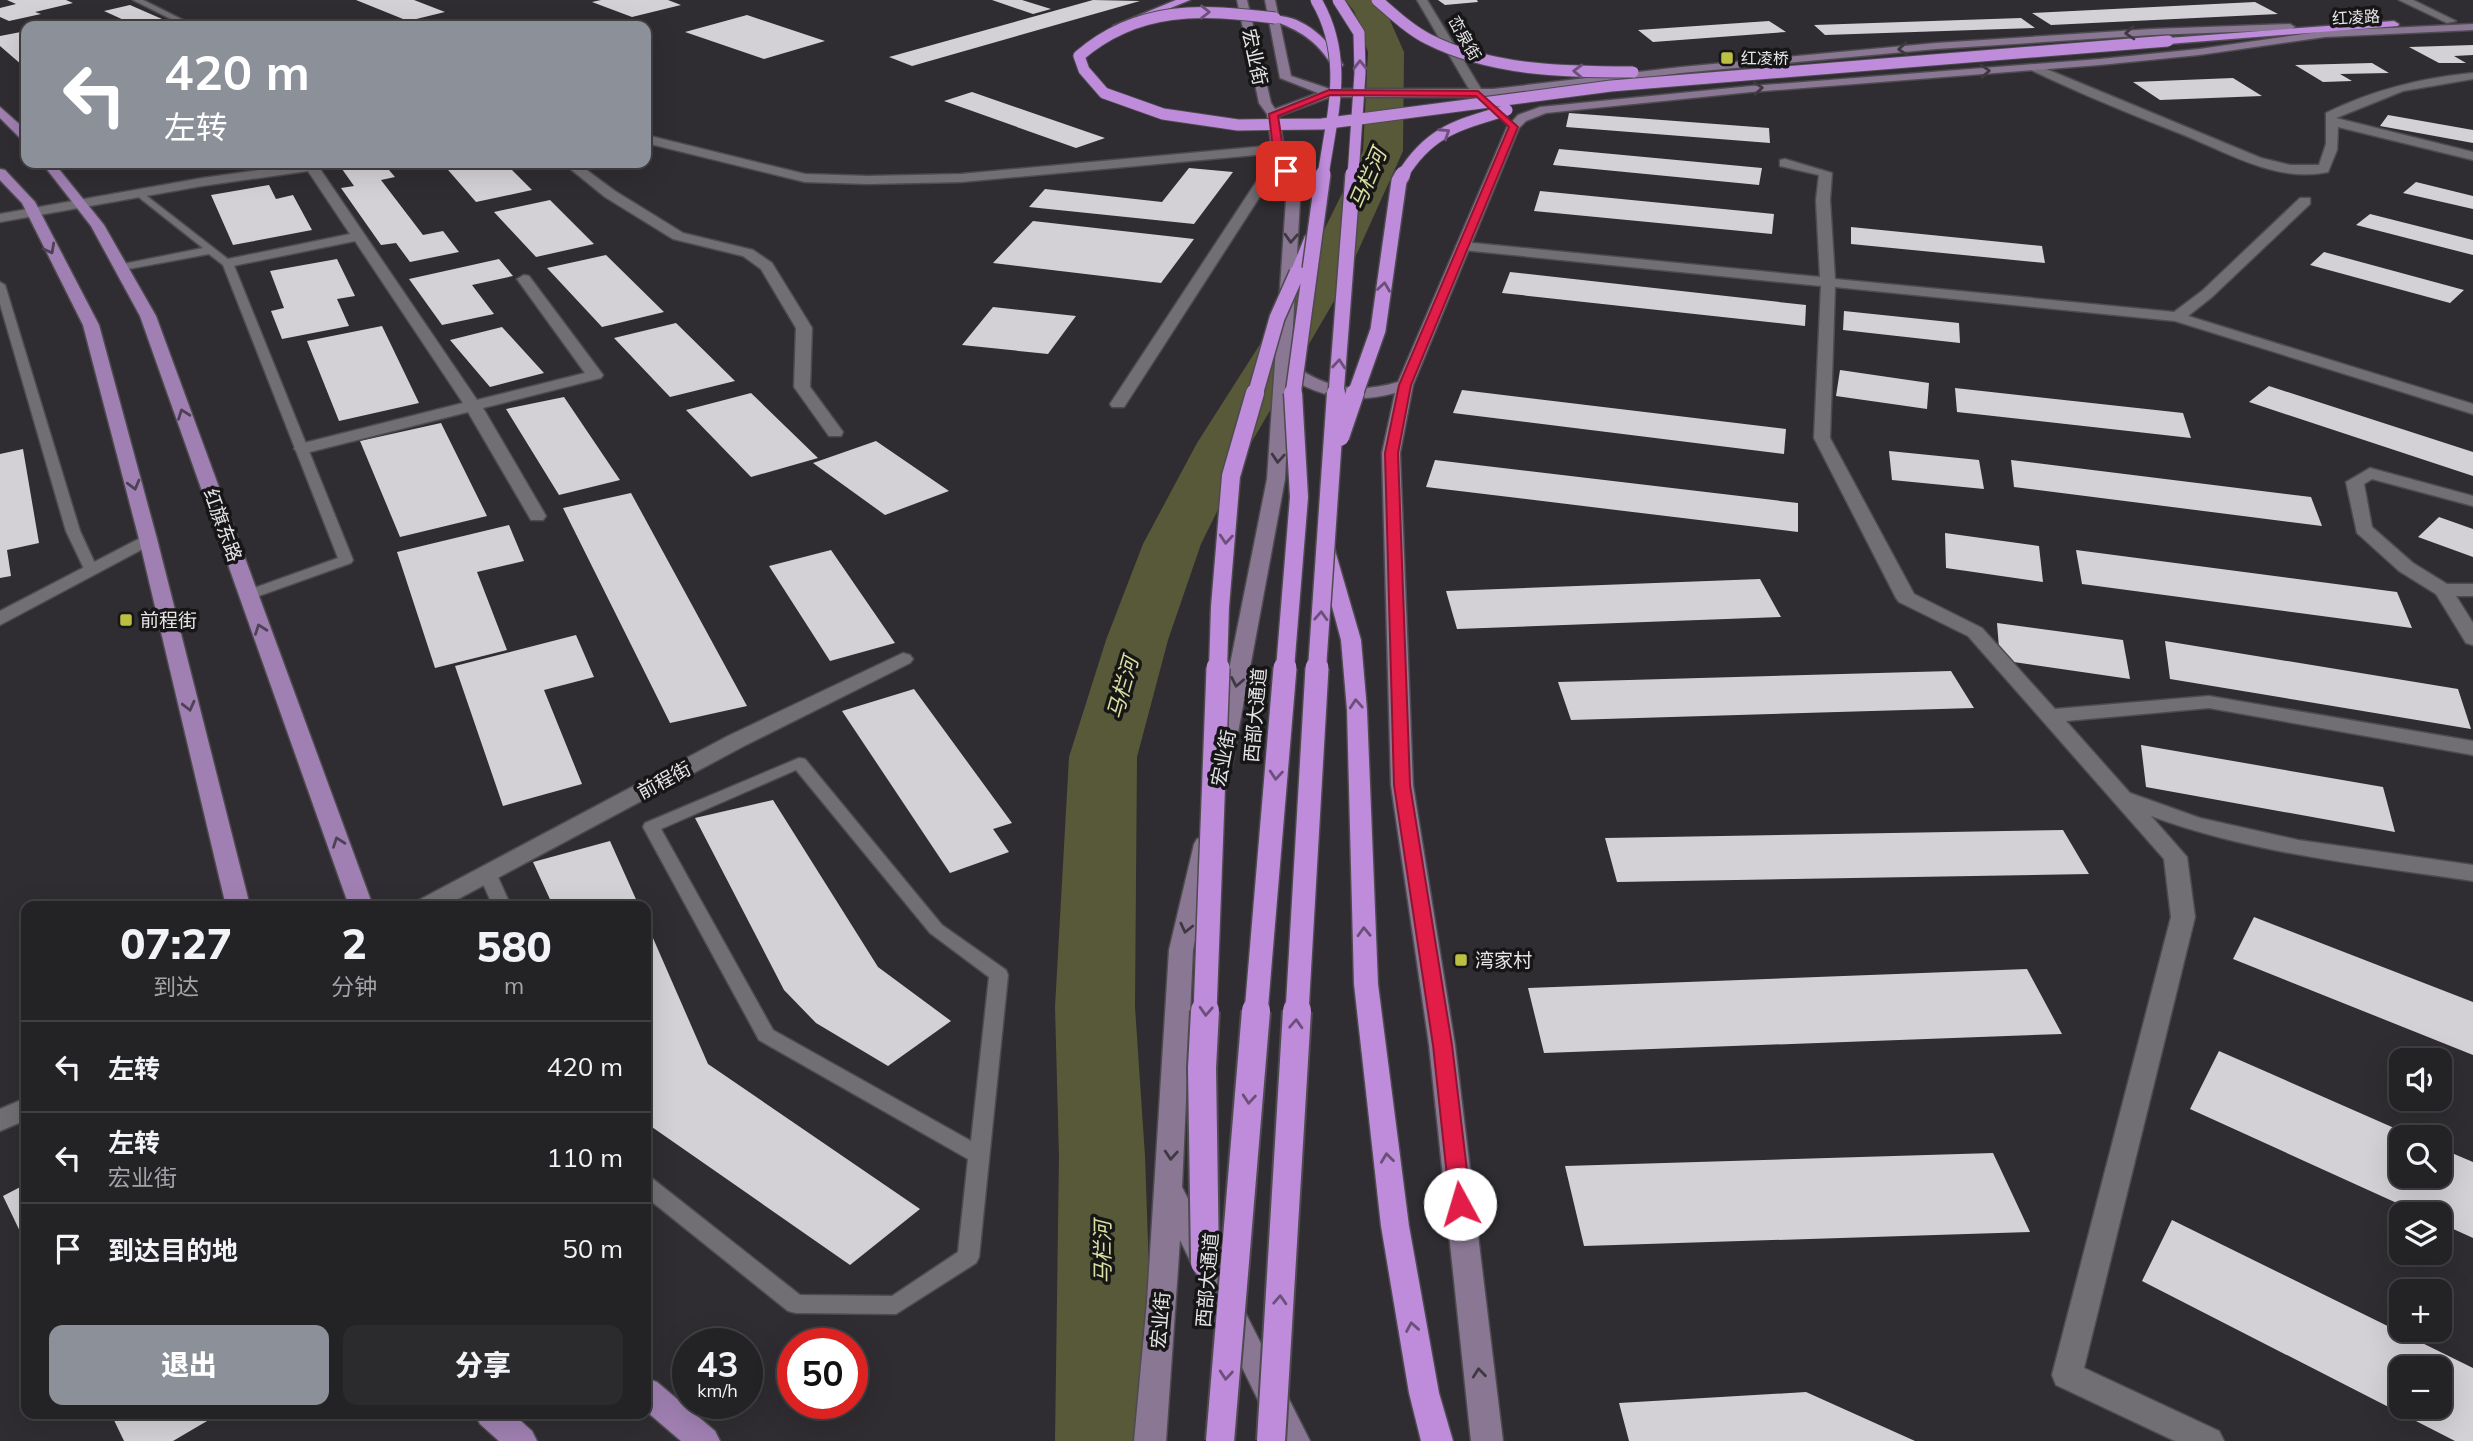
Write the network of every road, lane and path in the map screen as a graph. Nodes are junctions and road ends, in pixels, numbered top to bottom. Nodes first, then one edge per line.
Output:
1 (137, 0) edge
2 (1185, 0) edge
3 (1242, 0) edge
4 (1270, 0) edge
5 (1316, 0) edge
6 (1338, 0) edge
7 (1377, 0) edge
8 (1422, 0) edge
9 (2404, 0) edge
10 (2473, 19) edge
11 (181, 21) edge
12 (2451, 21) junction
13 (2394, 24) junction
14 (1114, 27) junction
15 (2473, 27) edge
16 (2325, 34) junction
17 (2168, 41) junction
18 (1964, 60) junction
19 (1336, 65) junction
20 (2035, 68) junction
21 (1756, 75) junction
22 (2473, 76) edge
23 (1329, 93) junction
24 (1478, 93) junction
25 (0, 111) edge
26 (1273, 114) junction
27 (2331, 122) junction
28 (1513, 127) junction
29 (21, 132) edge
30 (651, 140) edge
31 (2473, 156) edge
32 (1282, 161) junction
33 (1785, 163) dead end
34 (52, 168) edge
35 (305, 168) edge
36 (313, 168) edge
37 (576, 168) edge
38 (0, 173) edge
39 (139, 193) junction
40 (2305, 201) dead end
41 (80, 202) junction
42 (31, 212) junction
43 (0, 218) edge
44 (360, 236) junction
45 (1312, 236) junction
46 (1463, 247) junction
47 (211, 250) junction
48 (228, 263) junction
49 (123, 267) junction
50 (524, 279) dead end
51 (1828, 282) junction
52 (0, 285) edge
53 (2177, 317) junction
54 (1283, 365) junction
55 (1405, 385) junction
56 (1118, 404) dead end
57 (473, 406) junction
58 (2473, 408) edge
59 (835, 432) dead end
60 (302, 449) junction
61 (1329, 469) junction
62 (2473, 501) edge
63 (537, 516) dead end
64 (148, 539) junction
65 (1325, 545) junction
66 (91, 570) junction
67 (2443, 590) junction
68 (2473, 590) edge
69 (248, 595) junction
70 (0, 619) edge
71 (2473, 639) edge
72 (903, 659) dead end
73 (2049, 716) junction
74 (2473, 748) edge
75 (2122, 797) junction
76 (2473, 873) edge
77 (488, 875) junction
78 (237, 901) edge
79 (359, 901) edge
80 (437, 901) edge
81 (500, 901) edge
82 (21, 1110) edge
83 (0, 1121) edge
84 (980, 1156) junction
85 (651, 1189) edge
86 (1169, 1189) junction
87 (1205, 1262) junction
88 (651, 1396) edge
89 (497, 1419) edge
90 (521, 1441) edge
91 (704, 1441) edge
92 (1150, 1441) edge
93 (1220, 1441) edge
94 (1271, 1441) edge
95 (1294, 1441) edge
96 (1437, 1441) edge
97 (1487, 1441) edge
98 (2208, 1441) edge

1 - 11 lane
2 - 14 highway, bridge
3 - 26 main road, 宏业街
4 - 23 main road, 宏业街
5 - 19 highway, 西部大通道, bridge
61 -> 6 highway, bridge
18 -> 7 highway, bridge
8 - 24 street, 峦泉街
9 - 12 street
10 - 12 main road, 红凌路
12 - 13 main road, 红凌路
13 - 17 highway
13 -> 24 main road, 红凌路
14 -> 19 highway, bridge
14 - 21 highway, bridge
15 - 16 main road, 红凌路
16 - 17 highway
16 - 20 main road, 红凌路
17 - 18 highway, bridge
18 - 21 highway, bridge
19 - 45 highway, 西部大通道, bridge
20 - 27 street
28 -> 20 main road, 红凌路
61 -> 21 highway, bridge
22 - 27 street
23 - 24 main road, 红凌路
23 - 26 main road
24 - 28 main road
25 - 29 main road
26 - 32 main road, 宏业街
27 - 31 street
28 - 46 main road
30 - 32 street
32 -> 54 main road, 宏业街, bridge
32 - 56 street
33 - 51 street
34 - 41 main road, 红旗东路
35 - 39 street
36 - 44 street
37 - 59 street
38 - 42 main road
39 - 41 street
39 - 47 lane
40 - 53 street
41 - 42 street
41 - 49 main road, 红旗东路
42 - 43 street
42 -> 64 main road
44 - 48 street
44 - 57 street
45 -> 87 highway, bridge
45 -> 93 highway, 西部大通道, bridge
46 - 51 street
46 - 55 main road
47 - 48 lane
47 - 49 lane
48 - 60 lane
69 -> 49 main road, 红旗东路
50 - 57 street
51 - 53 street
51 - 73 street
52 - 66 lane
53 - 58 street
54 - 55 main road
54 -> 86 main road, 宏业街
97 -> 55 main road
57 - 60 street
57 - 63 street
60 - 69 lane
61 - 65 highway, bridge
62 - 67 street
64 - 66 street
64 -> 78 main road
94 -> 65 highway, bridge
96 -> 65 highway, bridge
66 - 70 street
67 - 68 street
67 - 71 street
79 -> 69 main road, 红旗东路
72 - 77 street, 前程街
73 - 74 street
73 - 75 street
75 - 76 street
75 - 98 street
77 - 80 street, 前程街
77 - 81 lane
82 - 83 street
84 - 84 lane
84 - 85 lane
86 - 87 main road
86 - 92 main road, 宏业街
87 - 95 main road, bridge
88 - 91 main road
89 - 90 main road

